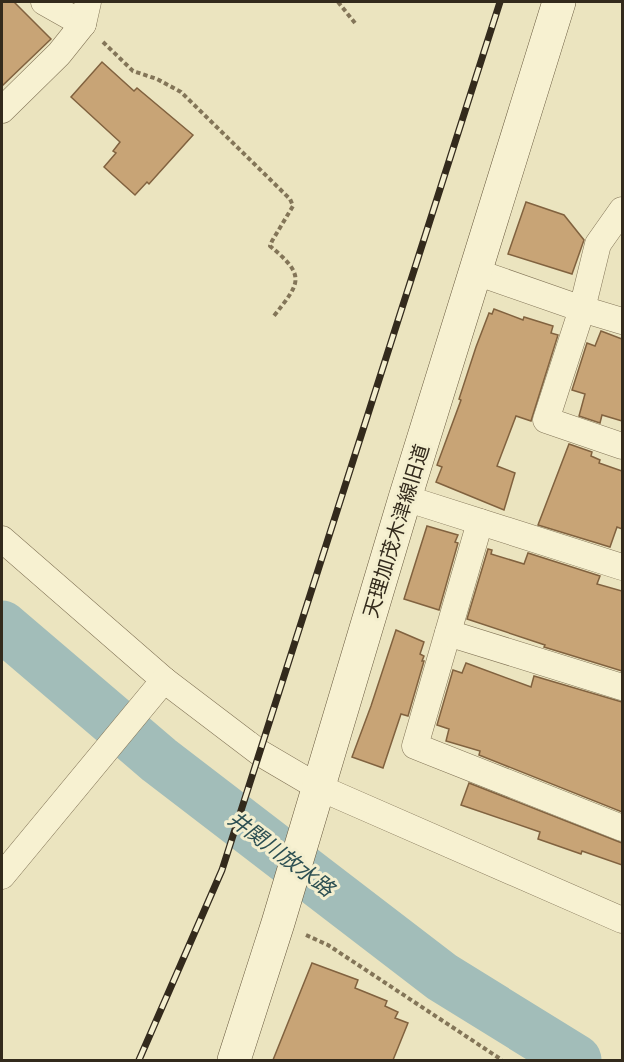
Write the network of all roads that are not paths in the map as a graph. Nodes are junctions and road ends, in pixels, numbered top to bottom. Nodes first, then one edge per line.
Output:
1 (44, 2) edge
2 (559, 2) edge
3 (86, 13) edge
4 (2, 110) edge
5 (622, 210) edge
6 (476, 272) junction
7 (582, 309) junction
8 (622, 321) edge
9 (622, 446) edge
10 (405, 498) junction
11 (480, 522) junction
12 (2, 539) edge
13 (622, 567) edge
14 (448, 633) junction
15 (160, 684) junction
16 (622, 687) edge
17 (318, 787) junction
18 (622, 828) edge
19 (2, 876) edge
20 (622, 920) edge
21 (234, 1060) edge

1 - 3 street
2 - 6 street, 天理加茂木津線旧道
3 - 4 street
5 - 7 street
6 - 7 street
6 - 10 street, 天理加茂木津線旧道
7 - 8 street
7 - 9 street
10 - 11 street
10 - 17 street, 天理加茂木津線旧道
11 - 13 street
11 - 14 street
12 - 15 street
14 - 16 street
14 - 18 street
15 - 17 street
15 - 19 street
17 - 20 street
17 - 21 street, 天理加茂木津線旧道

